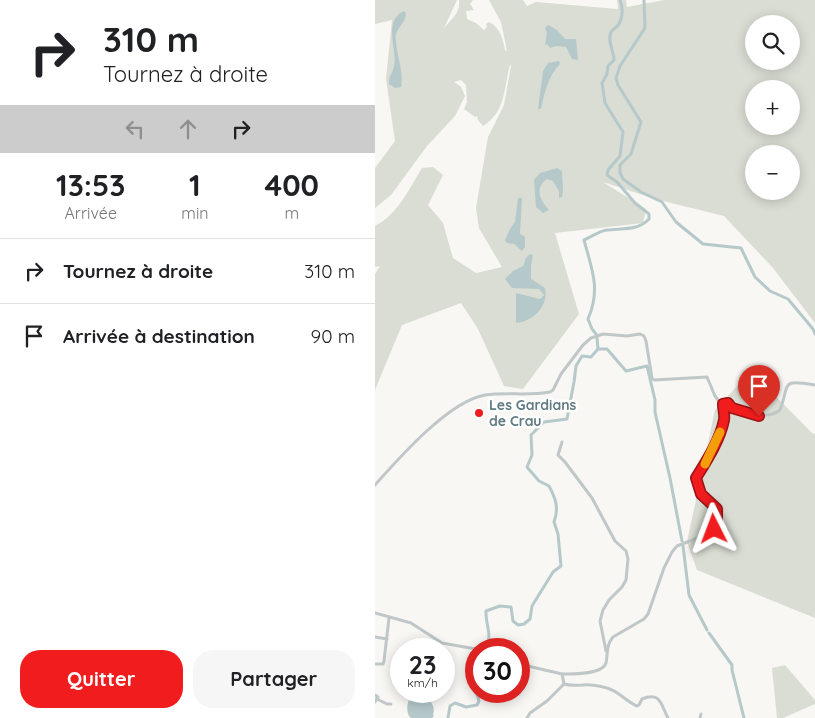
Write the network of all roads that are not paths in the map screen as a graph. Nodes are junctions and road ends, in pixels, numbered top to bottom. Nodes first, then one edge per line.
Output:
1 (815, 385) edge
2 (723, 407) junction
3 (562, 442) dead end
4 (375, 485) edge
5 (375, 613) edge
6 (389, 618) junction
7 (375, 637) edge
8 (387, 639) junction
9 (465, 647) edge
10 (607, 654) junction
11 (375, 664) edge
12 (530, 667) edge
13 (562, 674) junction
14 (563, 684) junction
15 (375, 695) edge
16 (376, 700) edge
17 (391, 704) dead end
18 (527, 718) edge
19 (668, 718) edge

1 - 2 street
2 - 4 street
2 - 10 street
3 - 10 street
5 - 6 street
6 - 8 street
6 - 9 street
7 - 8 street
8 - 11 street
10 - 13 street
12 - 13 street
13 - 14 street
14 - 18 street
14 - 19 street
15 - 16 street
16 - 17 street

